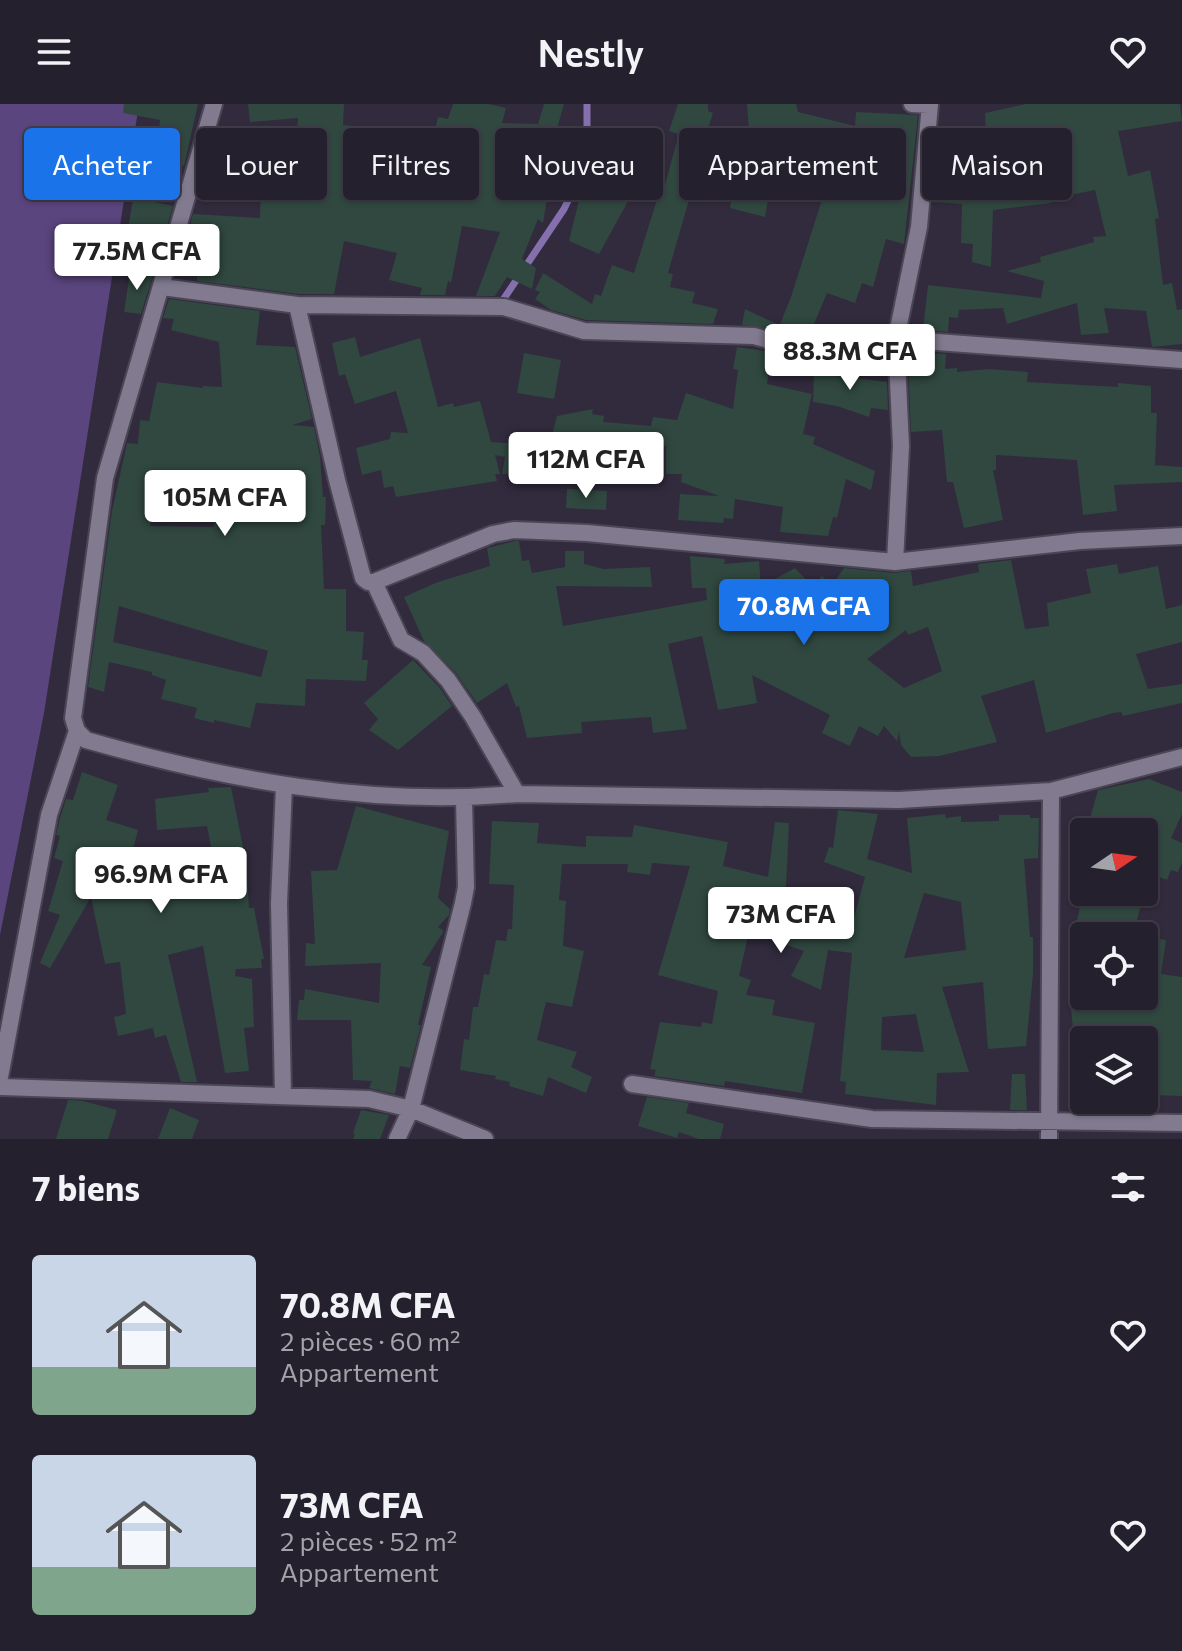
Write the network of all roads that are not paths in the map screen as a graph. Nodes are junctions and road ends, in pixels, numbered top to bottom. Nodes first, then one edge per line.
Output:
1 (214, 104) edge
2 (924, 104) edge
3 (162, 287) junction
4 (297, 305) junction
5 (896, 339) junction
6 (1182, 360) edge
7 (1182, 536) edge
8 (895, 562) junction
9 (374, 582) junction
10 (77, 731) junction
11 (1182, 757) edge
12 (284, 786) junction
13 (1051, 791) junction
14 (517, 794) junction
15 (464, 799) junction
16 (0, 1077) edge
17 (632, 1084) dead end
18 (0, 1087) edge
19 (283, 1095) junction
20 (411, 1109) junction
21 (1182, 1123) edge
22 (1049, 1130) edge
23 (397, 1139) edge
24 (485, 1139) edge

1 - 3 street
2 - 5 street
3 - 4 street
3 - 10 street
4 - 5 street
4 - 9 street
5 - 6 street
5 - 8 street
7 - 8 street
8 - 9 street
9 - 14 street
10 - 12 street
10 - 16 street
11 - 13 street
12 - 15 street
12 - 19 street
13 - 14 street
13 - 22 street
14 - 15 street
15 - 20 street
17 - 22 street
18 - 19 street
19 - 20 street
20 - 23 street
20 - 24 street
21 - 22 street

